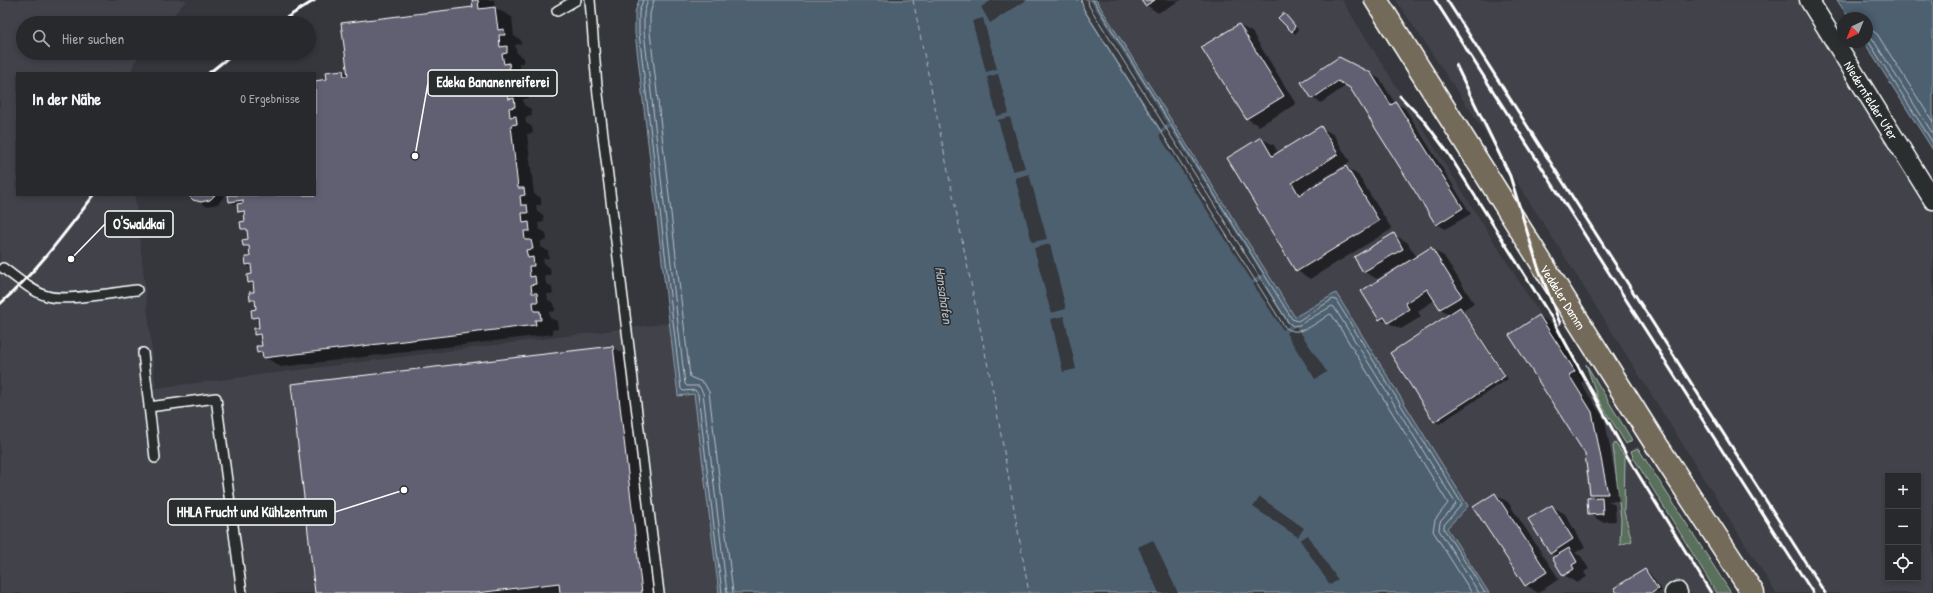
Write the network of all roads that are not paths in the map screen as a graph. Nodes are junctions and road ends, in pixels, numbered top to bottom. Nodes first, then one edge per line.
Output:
1 (576, 0) edge
2 (590, 0) edge
3 (1376, 0) edge
4 (1809, 0) edge
5 (557, 11) dead end
6 (1933, 200) edge
7 (3, 268) dead end
8 (137, 290) dead end
9 (143, 353) dead end
10 (149, 407) junction
11 (155, 458) dead end
12 (242, 593) edge
13 (659, 593) edge
14 (1674, 593) edge
15 (1678, 593) edge
16 (1753, 593) edge

1 - 5 lane
2 - 13 lane
3 - 16 main road, Veddeler Damm
4 - 6 street, Niedernfelder Ufer
7 - 8 lane
9 - 10 lane
10 - 11 lane
10 - 12 lane
14 - 15 street

